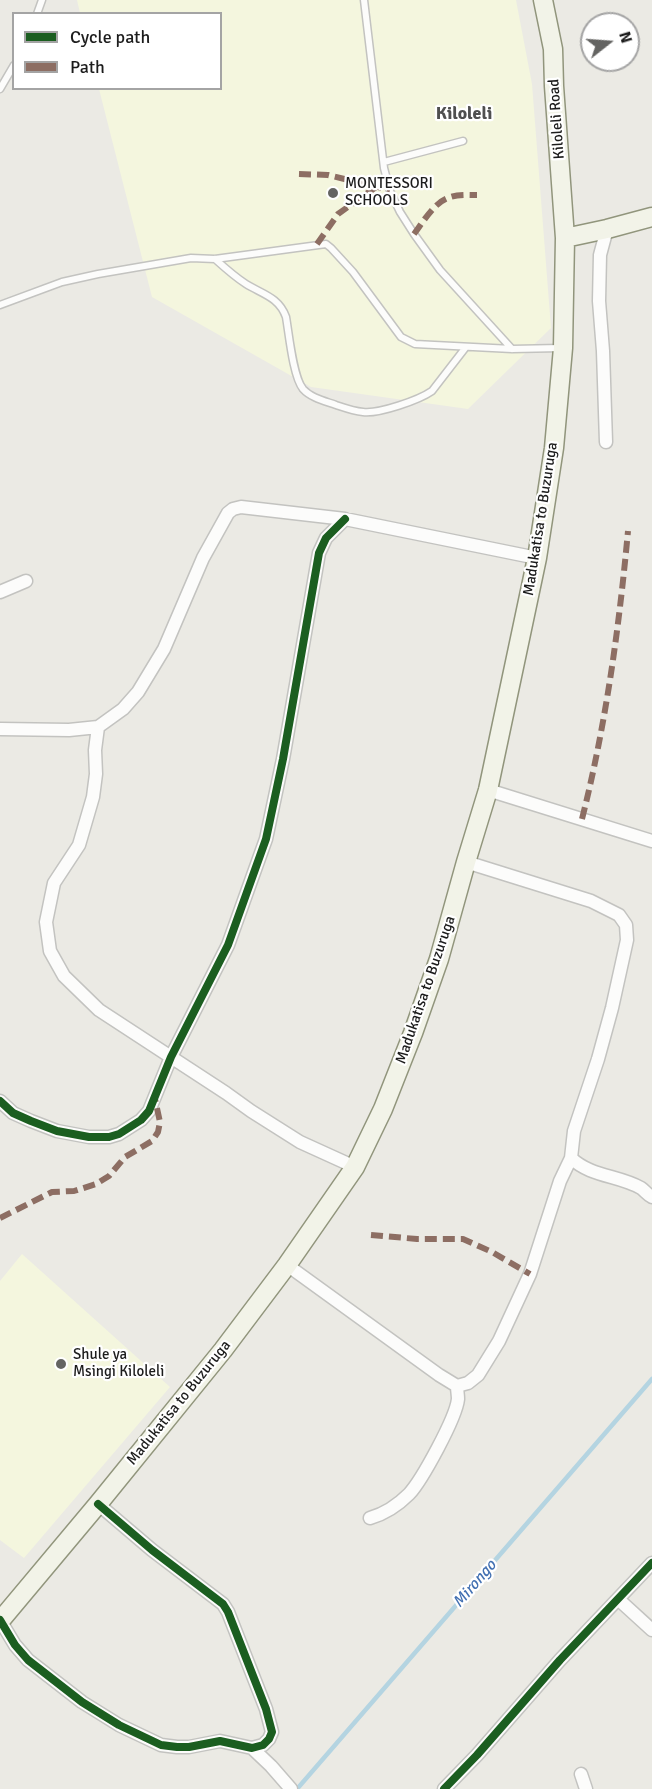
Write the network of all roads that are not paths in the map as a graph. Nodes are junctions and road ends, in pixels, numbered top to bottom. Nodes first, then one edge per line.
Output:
1 (364, 0) edge
2 (543, 0) edge
3 (12, 68) edge
4 (0, 89) edge
5 (463, 141) dead end
6 (384, 162) junction
7 (652, 217) edge
8 (607, 229) junction
9 (565, 238) junction
10 (214, 259) junction
11 (0, 305) edge
12 (466, 347) junction
13 (563, 348) junction
14 (512, 350) junction
15 (606, 442) dead end
16 (345, 519) junction
17 (537, 558) junction
18 (26, 580) dead end
19 (0, 592) edge
20 (98, 727) junction
21 (0, 729) edge
22 (488, 790) junction
23 (652, 841) edge
24 (466, 862) junction
25 (171, 1057) junction
26 (0, 1101) edge
27 (570, 1158) junction
28 (355, 1167) junction
29 (652, 1197) edge
30 (287, 1265) junction
31 (457, 1386) junction
32 (98, 1504) junction
33 (370, 1518) dead end
34 (652, 1563) edge
35 (618, 1599) junction
36 (0, 1621) edge
37 (652, 1630) edge
38 (252, 1748) junction
39 (581, 1774) dead end
40 (291, 1789) edge
41 (444, 1789) edge
42 (586, 1789) edge

1 - 6 lane
2 - 9 main road, Kiloleli Road
3 - 4 lane
5 - 6 lane
6 - 14 lane
7 - 8 main road
8 - 9 main road
8 - 15 street
9 - 13 main road, Madukatisa to Buzuruga
10 - 11 lane
10 - 12 lane
10 - 12 lane
12 - 14 lane
13 - 14 lane
13 - 17 main road, Madukatisa to Buzuruga
16 - 17 street
16 - 20 street
16 - 25 street
17 - 22 main road, Madukatisa to Buzuruga
18 - 19 street
20 - 21 street
20 - 25 street
22 - 23 street
22 - 24 main road, Madukatisa to Buzuruga
24 - 27 street
24 - 28 main road, Madukatisa to Buzuruga
25 - 26 street
25 - 28 street
27 - 29 street
27 - 31 street
28 - 30 main road, Madukatisa to Buzuruga
30 - 31 street
30 - 32 main road, Madukatisa to Buzuruga
31 - 33 street
32 - 36 main road, Madukatisa to Buzuruga
32 - 38 street
34 - 35 street
35 - 37 street
35 - 41 street
36 - 38 street
38 - 40 street
39 - 42 street

